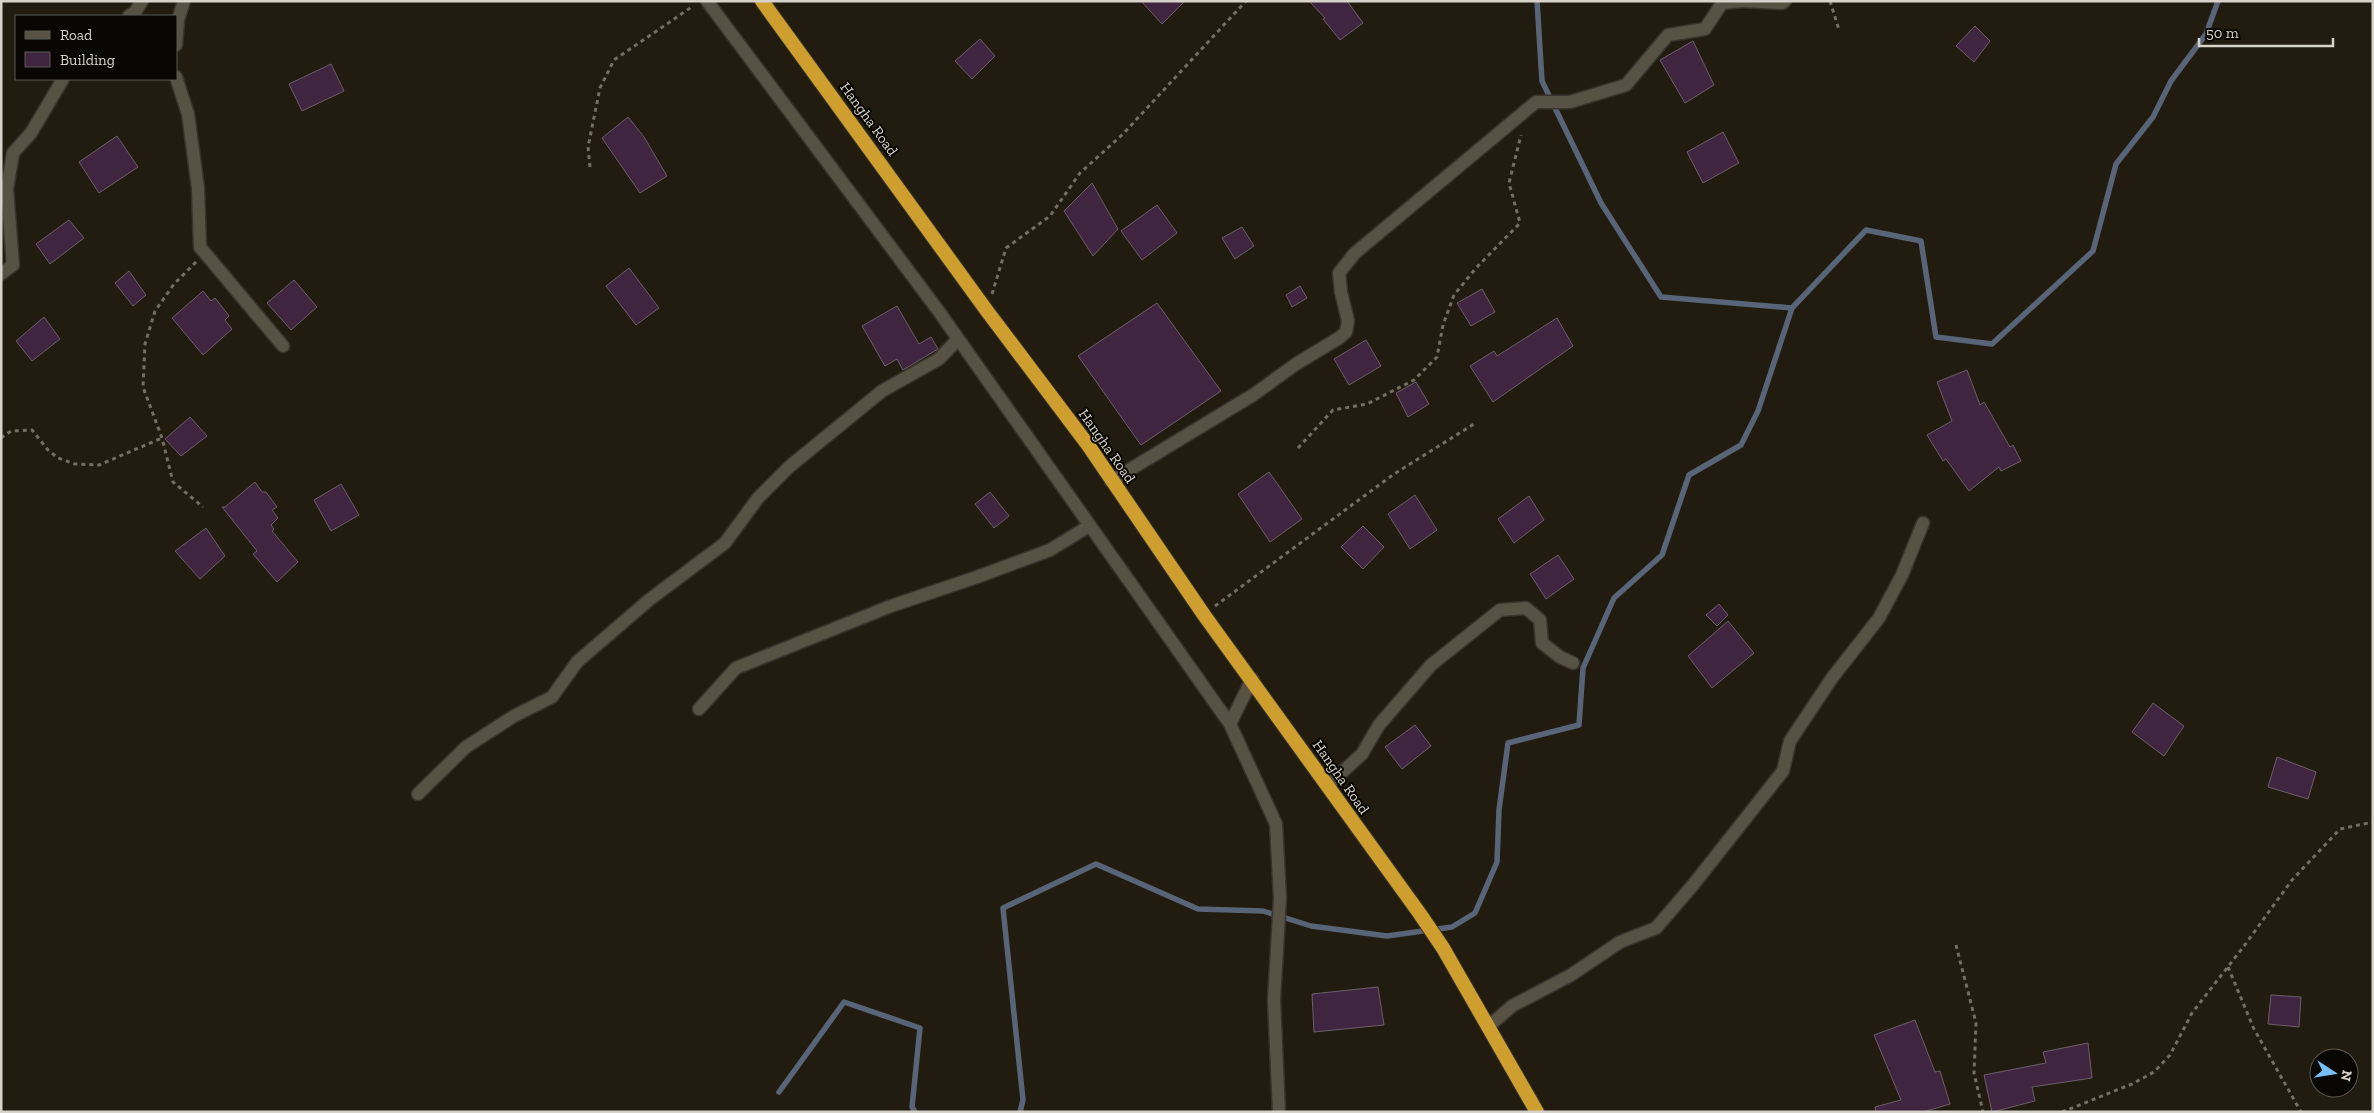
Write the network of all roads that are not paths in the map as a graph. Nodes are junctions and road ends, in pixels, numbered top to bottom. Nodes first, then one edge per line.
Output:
1 (142, 1) edge
2 (184, 1) edge
3 (707, 1) edge
4 (762, 1) edge
5 (1785, 1) edge
6 (130, 15) edge
7 (178, 20) edge
8 (62, 80) edge
9 (177, 80) edge
10 (1, 274) edge
11 (958, 339) junction
12 (283, 346) dead end
13 (1111, 481) junction
14 (1923, 523) dead end
15 (1089, 526) junction
16 (1573, 663) dead end
17 (1252, 679) junction
18 (699, 709) dead end
19 (1230, 724) junction
20 (1327, 786) junction
21 (418, 794) dead end
22 (1489, 1026) junction
23 (1280, 1112) edge
24 (1537, 1112) edge

1 - 6 street
2 - 7 street
3 - 11 street
4 - 13 highway, Hangha Road
5 - 13 street
8 - 10 street
9 - 12 street
11 - 15 street
11 - 21 street
13 - 17 highway, Hangha Road
14 - 22 street
15 - 18 street
15 - 19 street
16 - 20 street
17 - 19 street
17 - 20 highway, Hangha Road
19 - 23 street
20 - 22 highway, Hangha Road
22 - 24 highway, Hangha Road

